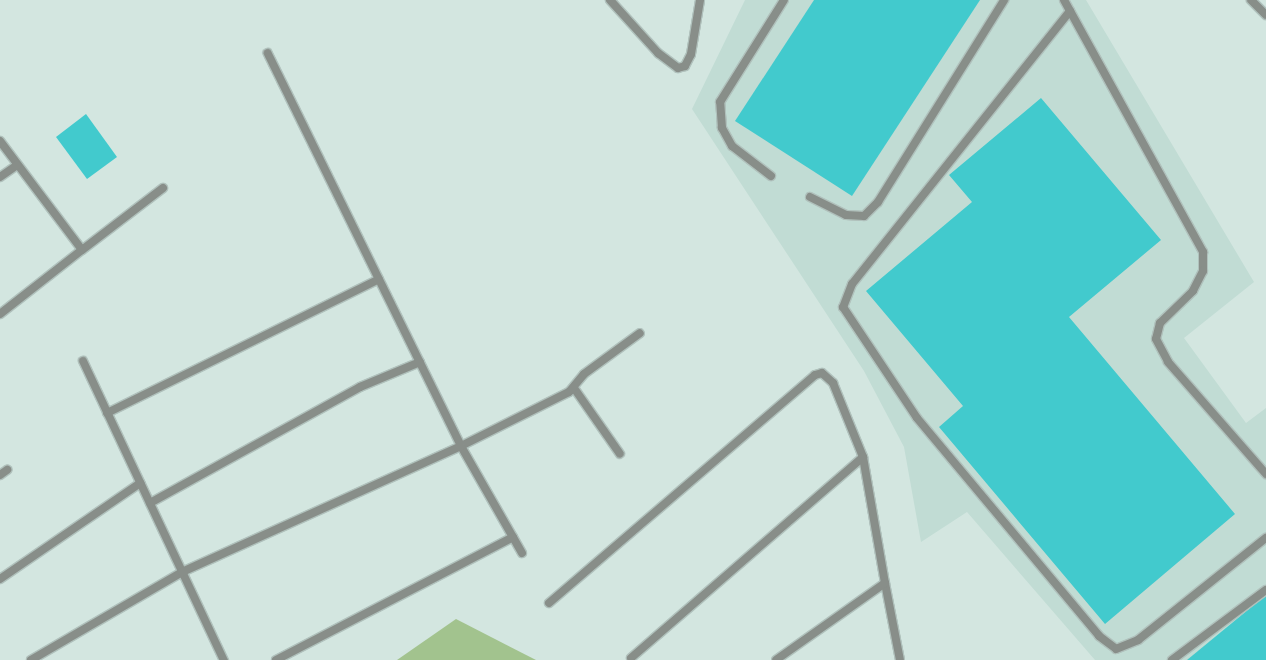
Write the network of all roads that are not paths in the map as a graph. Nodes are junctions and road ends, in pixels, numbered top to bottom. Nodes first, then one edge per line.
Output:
1 (610, 0) edge
2 (700, 0) edge
3 (784, 0) edge
4 (1004, 0) edge
5 (1064, 0) edge
6 (1251, 0) edge
7 (1070, 11) junction
8 (1266, 15) edge
9 (268, 53) dead end
10 (0, 142) edge
11 (17, 165) junction
12 (771, 176) dead end
13 (0, 178) edge
14 (162, 188) dead end
15 (810, 197) dead end
16 (82, 250) junction
17 (379, 279) junction
18 (0, 314) edge
19 (640, 333) dead end
20 (83, 361) dead end
21 (420, 362) junction
22 (574, 388) junction
23 (107, 413) junction
24 (461, 446) junction
25 (620, 454) dead end
26 (862, 457) junction
27 (7, 470) dead end
28 (1266, 474) edge
29 (0, 475) edge
30 (140, 483) junction
31 (150, 503) junction
32 (513, 537) junction
33 (1266, 538) edge
34 (522, 553) dead end
35 (182, 572) junction
36 (0, 579) edge
37 (885, 583) junction
38 (1266, 590) edge
39 (549, 603) dead end
40 (631, 658) dead end
41 (282, 659) edge
42 (31, 660) edge
43 (224, 660) edge
44 (776, 660) edge
45 (900, 660) edge
46 (1172, 660) edge

1 - 2 street
3 - 12 street
4 - 15 street
5 - 7 street
6 - 8 street
7 - 28 street
7 - 33 street
9 - 17 street
10 - 11 street
11 - 13 street
11 - 16 street
14 - 16 street
16 - 18 street
17 - 21 street
17 - 23 street
19 - 22 street
20 - 23 street
21 - 24 street
21 - 31 street
22 - 24 street
22 - 25 street
23 - 30 street
24 - 32 street
24 - 35 street
26 - 37 street
26 - 39 street
26 - 40 street
27 - 29 street
30 - 31 street
30 - 36 street
31 - 35 street
32 - 34 street
32 - 41 street
35 - 42 street
35 - 43 street
37 - 44 street
37 - 45 street
38 - 46 street

